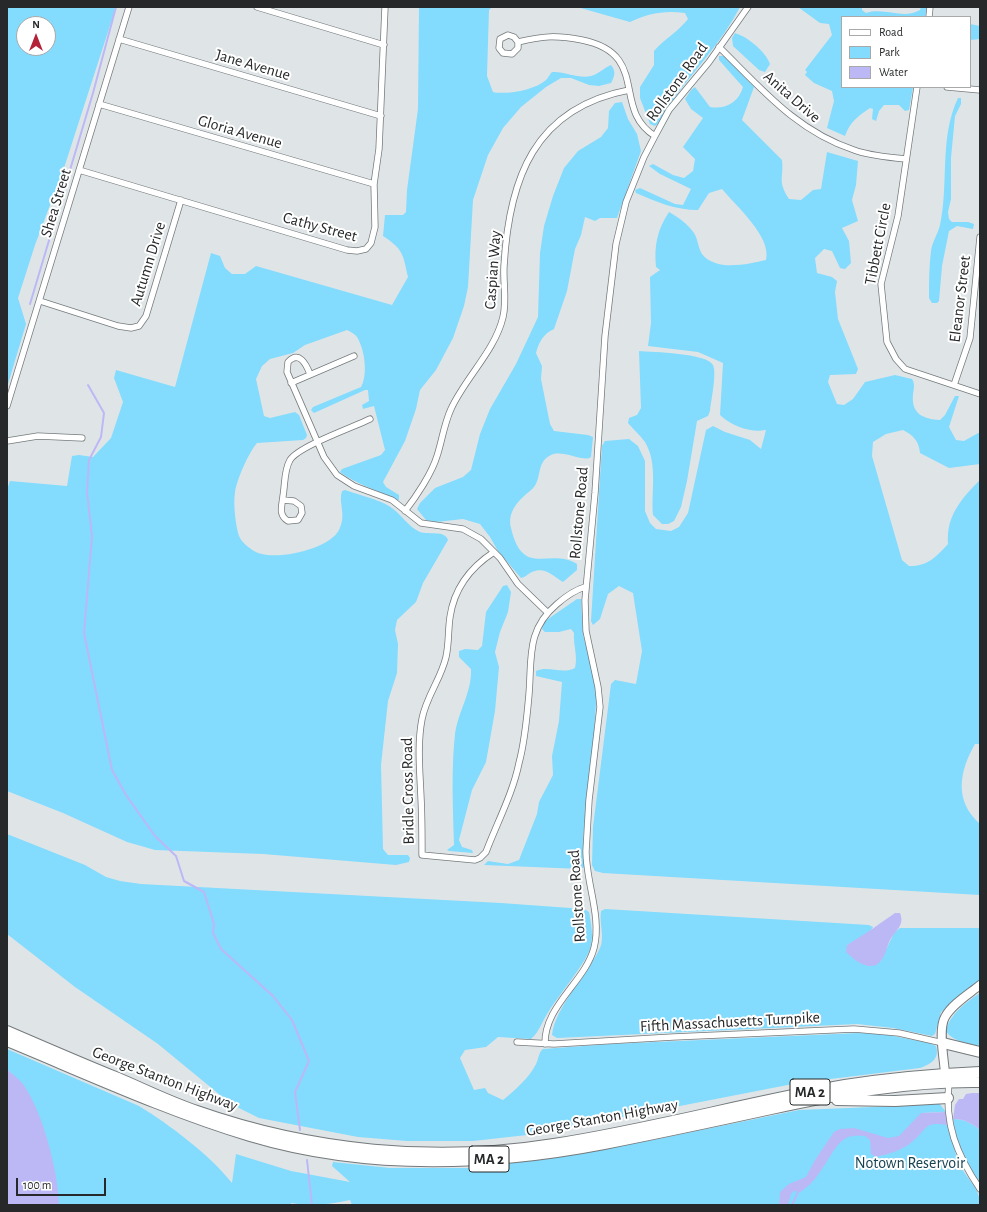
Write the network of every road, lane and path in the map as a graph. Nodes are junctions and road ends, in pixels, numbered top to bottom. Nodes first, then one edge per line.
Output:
1 (129, 7) edge
2 (257, 7) edge
3 (385, 7) edge
4 (748, 7) edge
5 (119, 39) junction
6 (518, 42) dead end
7 (384, 46) junction
8 (720, 47) junction
9 (917, 88) edge
10 (958, 88) edge
11 (629, 90) junction
12 (980, 90) edge
13 (99, 104) junction
14 (381, 116) junction
15 (654, 136) junction
16 (905, 159) junction
17 (79, 170) junction
18 (374, 184) junction
19 (181, 200) junction
20 (980, 237) edge
21 (40, 301) junction
22 (354, 356) dead end
23 (310, 374) junction
24 (292, 383) junction
25 (954, 385) junction
26 (980, 394) edge
27 (7, 406) edge
28 (370, 420) dead end
29 (82, 438) dead end
30 (7, 441) edge
31 (317, 443) junction
32 (283, 500) junction
33 (405, 511) junction
34 (494, 552) junction
35 (586, 588) junction
36 (547, 612) junction
37 (980, 985) edge
38 (7, 1031) edge
39 (7, 1041) edge
40 (517, 1042) dead end
41 (943, 1043) junction
42 (545, 1044) junction
43 (980, 1052) edge
44 (980, 1072) edge
45 (947, 1078) junction
46 (980, 1082) edge
47 (813, 1100) junction
48 (948, 1103) junction
49 (980, 1189) edge

1 - 5 street, Shea Street
2 - 7 street
3 - 7 street, Cathy Street
4 - 8 street, Rollstone Road
5 - 13 street, Shea Street
5 - 14 street, Jane Avenue
6 - 11 street
7 - 14 street, Cathy Street
8 - 15 street, Rollstone Road
8 - 16 street, Anita Drive
9 - 16 street, Tibbett Circle
10 - 12 street
11 - 15 street
11 - 33 street, Caspian Way
13 - 17 street, Shea Street
13 - 18 street, Gloria Avenue
14 - 18 street, Cathy Street
15 - 35 street, Rollstone Road
16 - 25 street, Tibbett Circle
17 - 19 street, Cathy Street
17 - 21 street, Shea Street
18 - 19 street, Cathy Street
19 - 21 street, Autumn Drive
20 - 25 street, Eleanor Street
21 - 27 street, Shea Street
22 - 23 street
23 - 24 street
23 - 24 street
24 - 31 street
25 - 26 street, Tibbett Circle
28 - 31 street
29 - 30 street
31 - 32 street
31 - 33 street
32 - 32 street
33 - 34 street
34 - 36 street
34 - 36 street, Bridle Cross Road
35 - 36 street, Bridle Cross Road
35 - 42 street, Rollstone Road
37 - 41 main road
38 - 45 highway, George Stanton Highway / MA 2
39 - 47 highway, George Stanton Highway / MA 2
40 - 42 street, Fifth Massachusetts Turnpike
41 - 42 street, Fifth Massachusetts Turnpike
41 - 43 highway
41 - 45 main road
44 - 45 highway, George Stanton Highway / MA 2
45 - 46 highway, George Stanton Highway / MA 2
45 - 47 highway, George Stanton Highway / MA 2
45 - 48 street
47 - 48 highway
48 - 49 street

